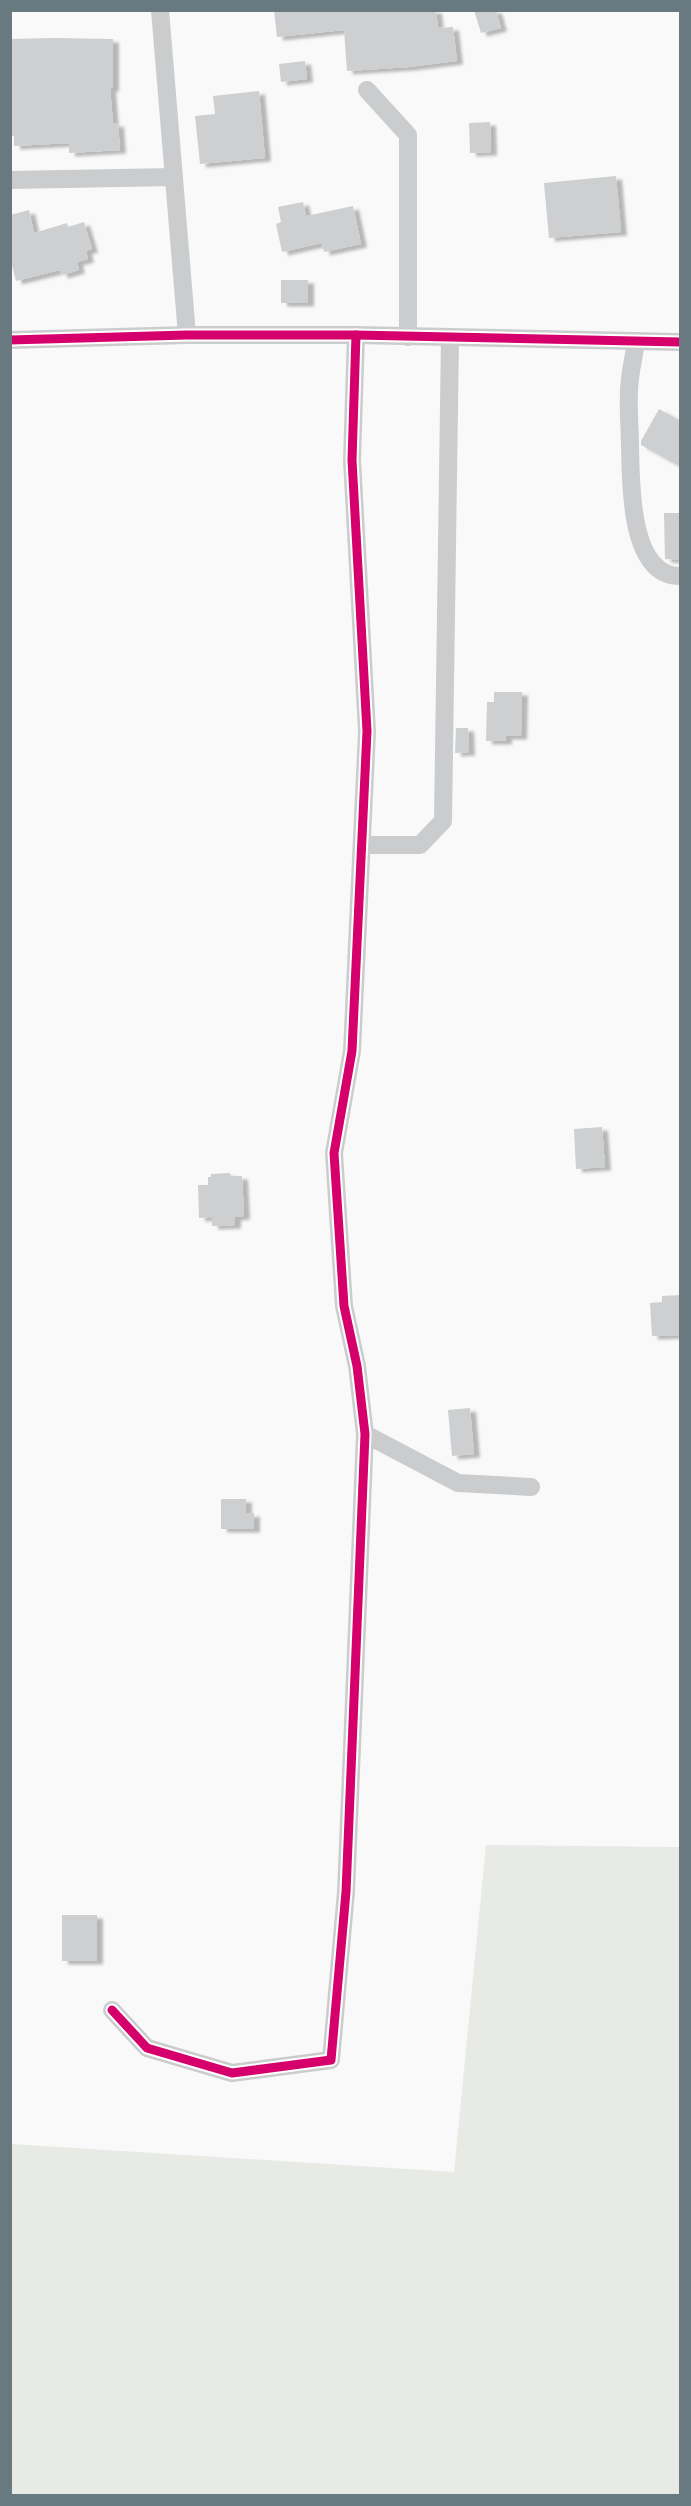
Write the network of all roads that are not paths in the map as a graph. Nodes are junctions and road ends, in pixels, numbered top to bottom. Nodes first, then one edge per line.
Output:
1 (160, 10) edge
2 (366, 90) dead end
3 (174, 177) junction
4 (10, 180) edge
5 (187, 335) junction
6 (356, 335) junction
7 (408, 337) junction
8 (450, 338) junction
9 (10, 340) edge
10 (636, 341) junction
11 (681, 342) edge
12 (681, 576) edge
13 (362, 845) junction
14 (365, 1434) junction
15 (531, 1487) dead end
16 (112, 2010) dead end

1 - 3 street
2 - 7 street
3 - 4 street
3 - 5 street
5 - 6 street
5 - 9 street
6 - 7 street
6 - 13 street
7 - 8 street
8 - 10 street
8 - 13 street
10 - 11 street
10 - 12 street
13 - 14 street
14 - 15 street
14 - 16 street

